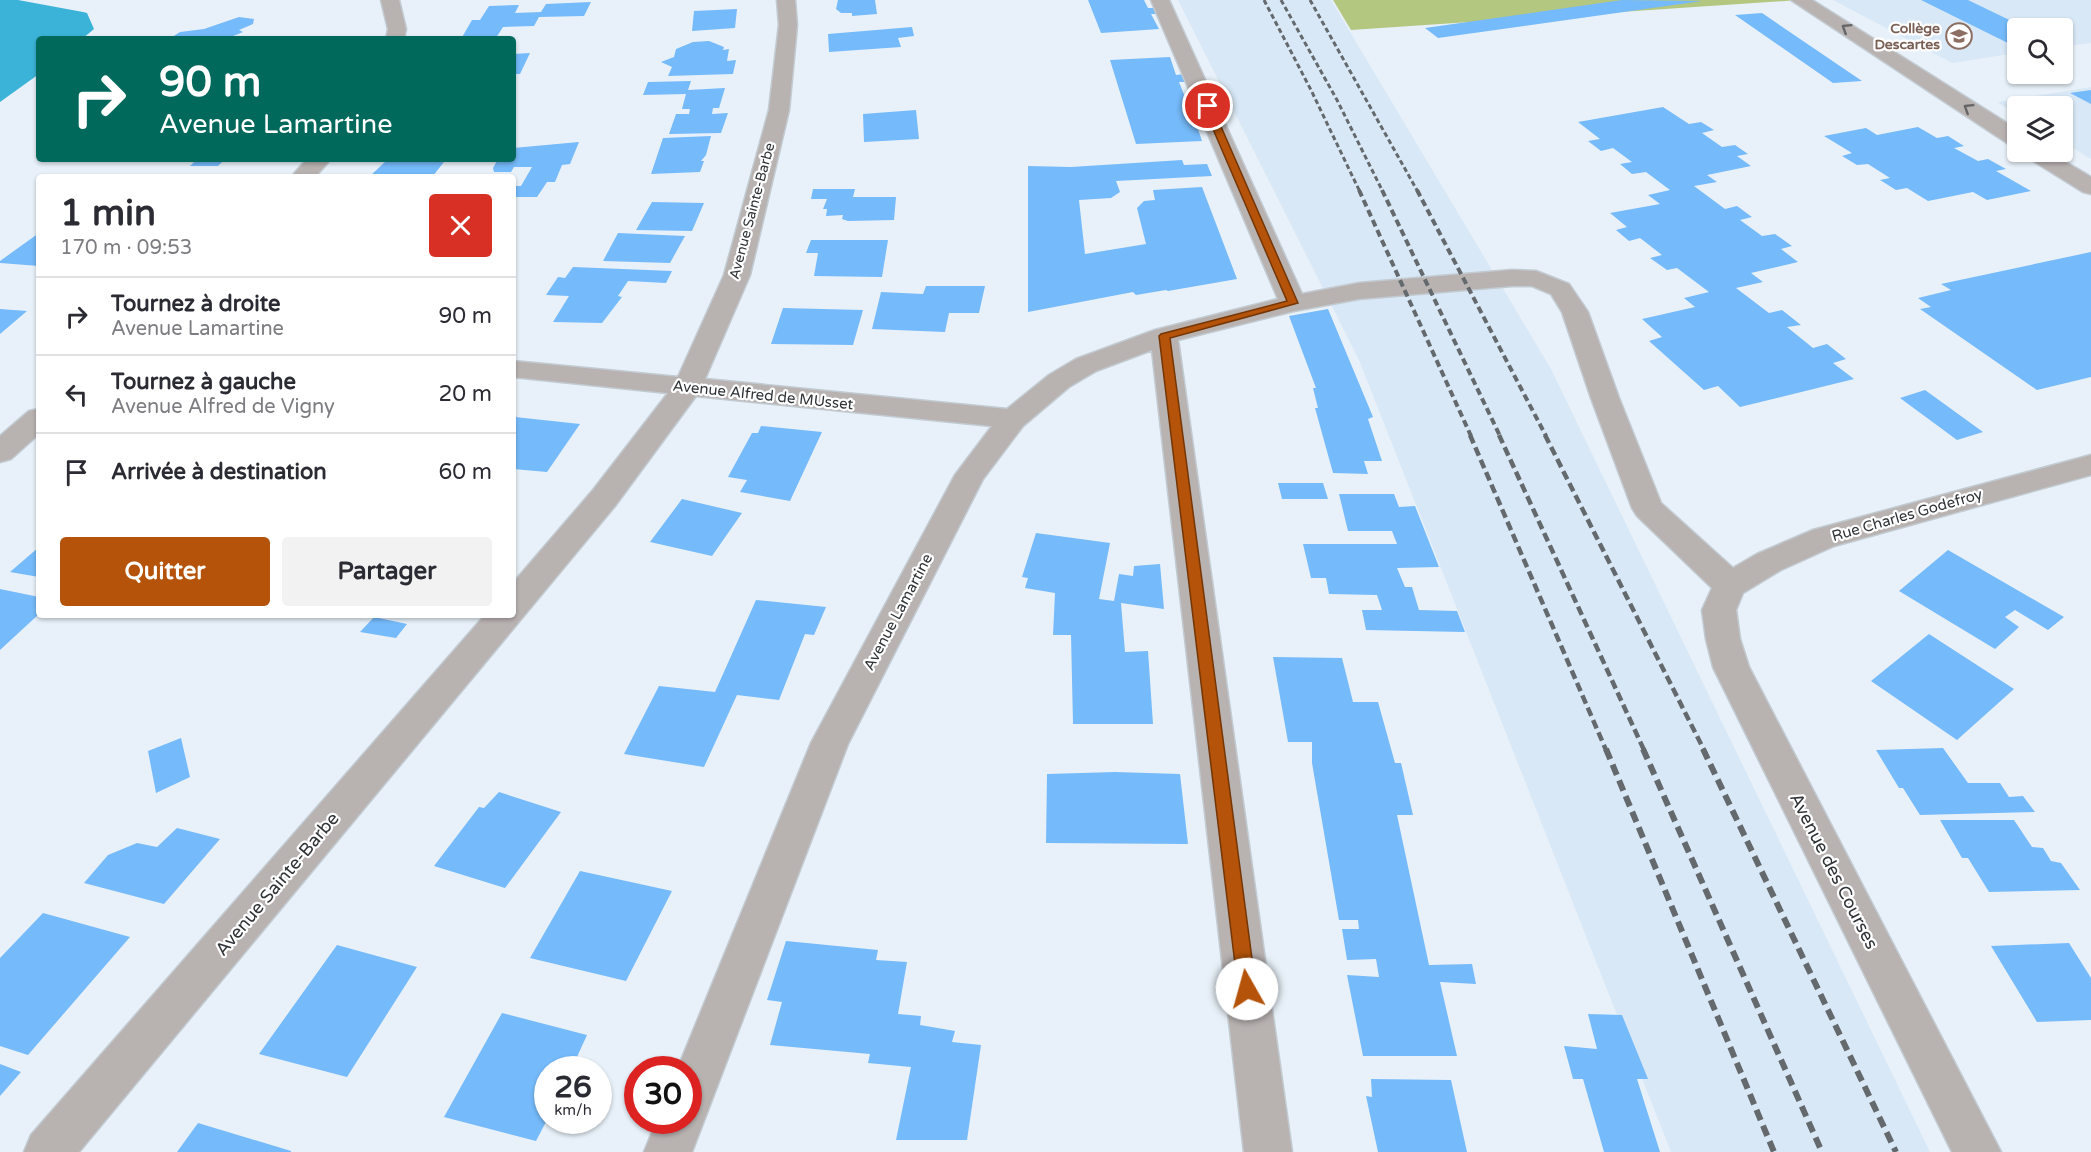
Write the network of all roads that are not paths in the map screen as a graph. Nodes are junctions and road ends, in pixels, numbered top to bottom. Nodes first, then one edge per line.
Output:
1 (390, 0) edge
2 (786, 0) edge
3 (1160, 0) edge
4 (1800, 0) edge
5 (396, 36) edge
6 (2007, 133) edge
7 (317, 162) edge
8 (2051, 162) edge
9 (306, 174) edge
10 (2091, 187) edge
11 (1293, 303) junction
12 (1164, 336) junction
13 (516, 369) edge
14 (687, 388) junction
15 (1013, 419) junction
16 (36, 421) edge
17 (0, 452) edge
18 (2091, 465) edge
19 (1730, 585) junction
20 (516, 602) edge
21 (502, 618) edge
22 (702, 1066) edge
23 (675, 1134) edge
24 (48, 1152) edge
25 (668, 1152) edge
26 (1268, 1152) edge
27 (1977, 1152) edge

1 - 5 street
2 - 14 street, Avenue Sainte-Barbe
3 - 11 street
6 -> 4 street
7 - 9 street
8 - 10 street
11 - 12 street, Avenue Lamartine
11 - 19 street, Avenue Lamartine
12 - 15 street, Avenue Lamartine
12 - 26 street
13 - 14 street, Avenue Alfred de MUsset
14 - 15 street, Avenue Alfred de MUsset
14 - 20 street, Avenue Sainte-Barbe
15 - 22 street, Avenue Lamartine
16 - 17 street
18 - 19 street, Rue Charles Godefroy
19 - 27 street, Avenue des Courses
21 - 24 street, Avenue Sainte-Barbe
23 - 25 street

